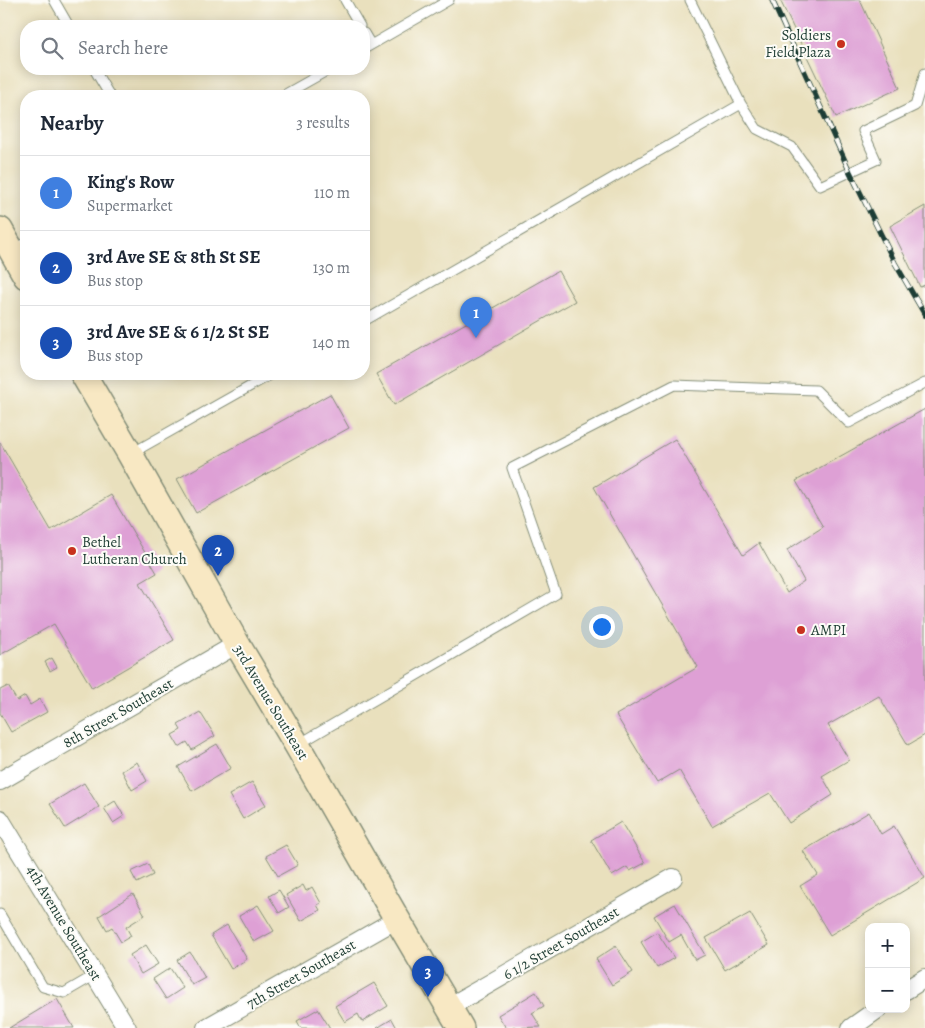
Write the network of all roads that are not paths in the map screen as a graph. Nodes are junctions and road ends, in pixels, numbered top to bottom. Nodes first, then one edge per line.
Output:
1 (54, 0) edge
2 (345, 0) edge
3 (449, 0) edge
4 (690, 0) edge
5 (66, 20) edge
6 (357, 20) edge
7 (370, 45) edge
8 (925, 73) edge
9 (98, 75) edge
10 (319, 75) edge
11 (106, 90) edge
12 (293, 90) edge
13 (741, 104) junction
14 (0, 230) edge
15 (19, 247) edge
16 (370, 318) edge
17 (86, 380) edge
18 (261, 380) edge
19 (925, 383) edge
20 (130, 454) junction
21 (237, 644) junction
22 (297, 745) junction
23 (0, 781) edge
24 (0, 818) edge
25 (673, 878) dead end
26 (0, 914) edge
27 (397, 920) junction
28 (95, 975) junction
29 (924, 978) edge
30 (910, 987) edge
31 (872, 1013) edge
32 (455, 1018) edge
33 (127, 1028) edge
34 (206, 1028) edge
35 (850, 1028) edge

1 - 5 lane
2 - 6 lane
3 - 7 lane
4 - 13 lane
8 - 13 lane
9 - 11 lane
10 - 12 lane
13 - 16 lane
14 - 15 main road
17 - 20 main road, 3rd Avenue Southeast
18 - 20 lane
19 - 22 lane
20 - 21 main road, 3rd Avenue Southeast
21 - 22 main road, 3rd Avenue Southeast
21 - 23 street, 8th Street Southeast
22 - 27 main road, 3rd Avenue Southeast
24 - 28 street, 4th Avenue Southeast
25 - 32 street, 6 1/2 Street Southeast
26 - 28 lane
27 - 32 main road, 3rd Avenue Southeast
27 - 34 street, 7th Street Southeast
28 - 33 street, 4th Avenue Southeast
29 - 30 street
31 - 35 street

